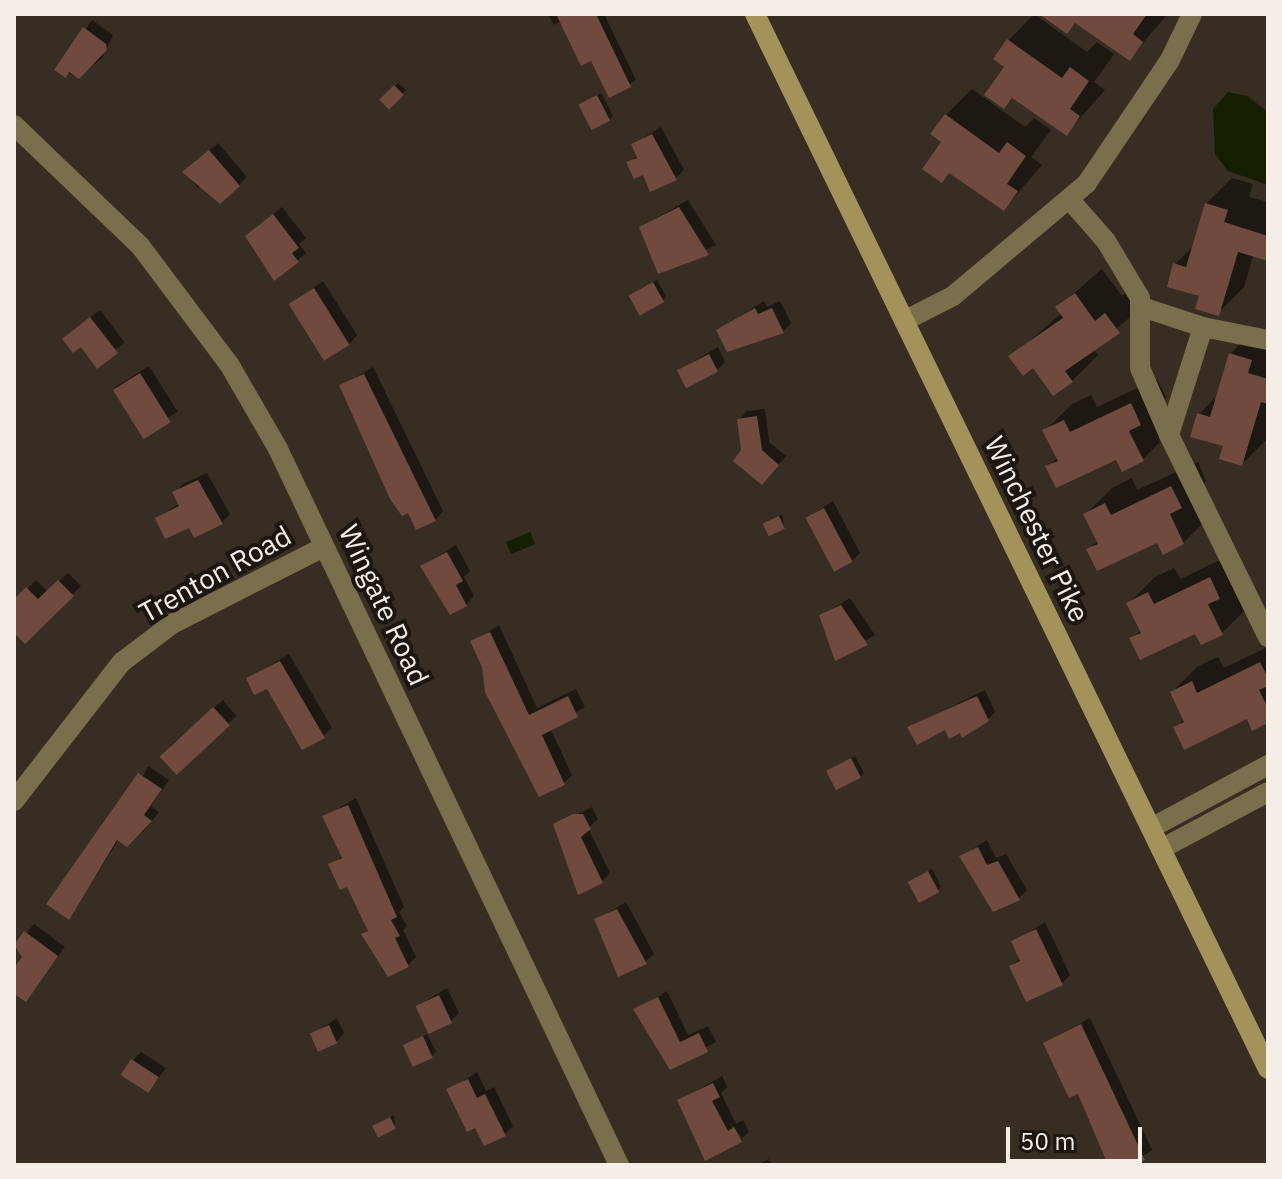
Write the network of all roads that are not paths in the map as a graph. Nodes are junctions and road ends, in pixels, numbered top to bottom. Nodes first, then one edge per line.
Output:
1 (755, 14) edge
2 (1192, 14) edge
3 (14, 125) edge
4 (1070, 200) junction
5 (1142, 307) junction
6 (904, 321) junction
7 (1203, 327) junction
8 (1268, 340) edge
9 (1169, 435) junction
10 (324, 547) junction
11 (1268, 637) edge
12 (1268, 765) edge
13 (1268, 792) edge
14 (14, 801) edge
15 (1151, 828) junction
16 (1161, 849) junction
17 (1268, 1069) edge
18 (619, 1165) edge

1 - 6 main road, Winchester Pike
2 - 4 street
3 - 10 street, Wingate Road
4 - 5 street
4 - 6 street
5 - 7 street
5 - 9 street
6 - 15 main road, Winchester Pike
7 - 8 street
7 - 9 street
9 - 11 street
10 - 14 street, Trenton Road
10 - 18 street, Wingate Road
12 - 15 street
13 - 16 street
15 - 16 main road, Winchester Pike
16 - 17 main road, Winchester Pike

